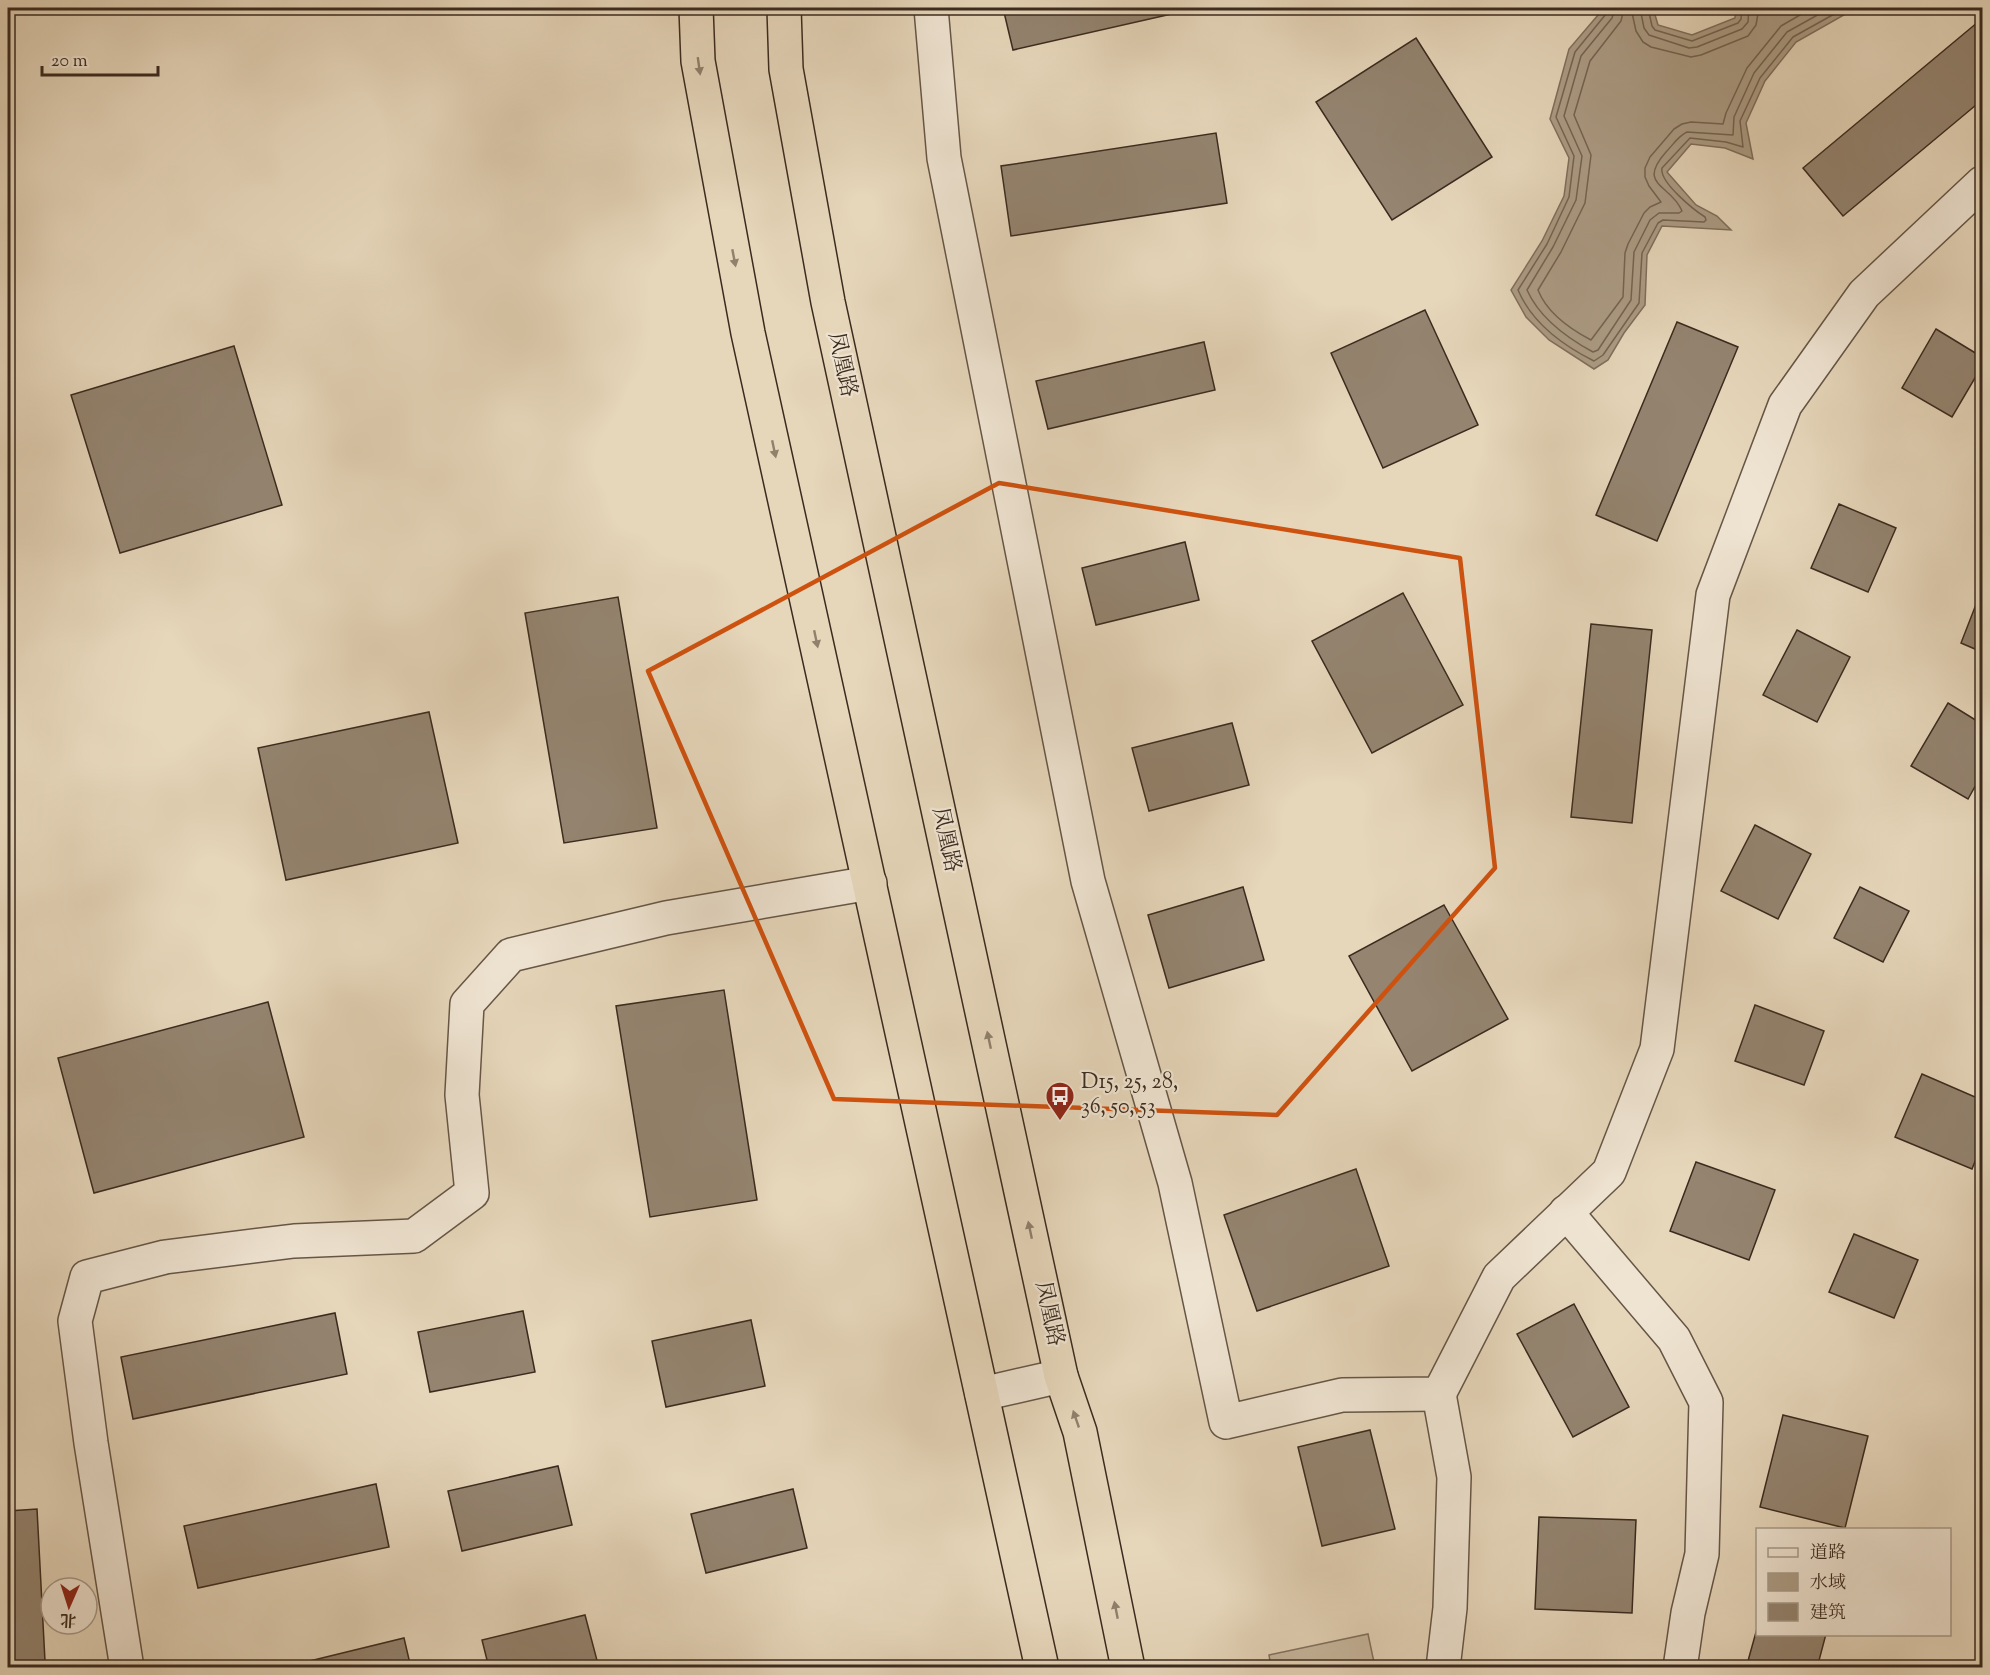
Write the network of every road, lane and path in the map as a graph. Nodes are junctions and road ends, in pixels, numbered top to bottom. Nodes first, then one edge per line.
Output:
1 (696, 8) edge
2 (784, 8) edge
3 (932, 8) edge
4 (1983, 183) edge
5 (870, 883) junction
6 (1566, 1212) junction
7 (1061, 1376) junction
8 (982, 1394) junction
9 (1439, 1394) junction
10 (127, 1668) edge
11 (1042, 1668) edge
12 (1128, 1668) edge
13 (1443, 1668) edge
14 (1680, 1668) edge

1 -> 5 highway
7 -> 2 highway, 凤凰路
3 - 9 street
4 - 6 street
5 - 8 highway
5 - 10 street
6 - 9 street
6 - 14 street
7 - 8 street
12 -> 7 highway, 凤凰路
8 - 11 highway
9 - 13 street

